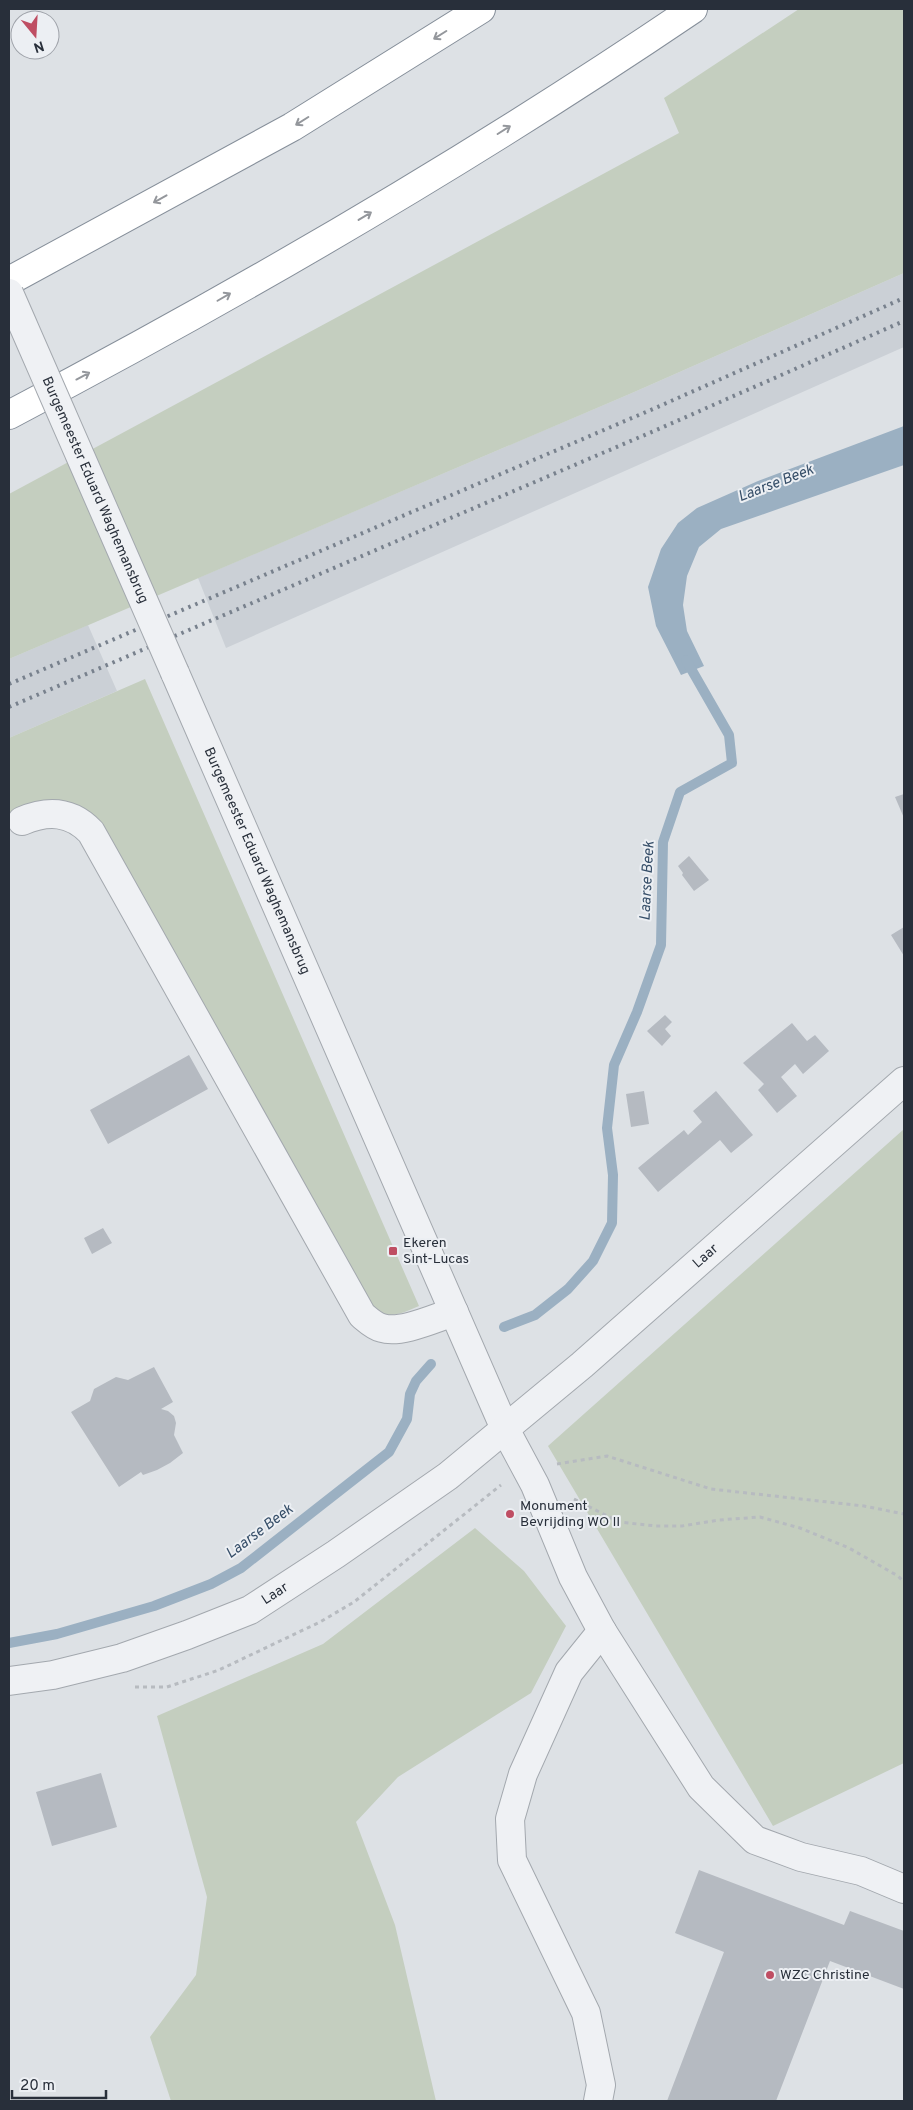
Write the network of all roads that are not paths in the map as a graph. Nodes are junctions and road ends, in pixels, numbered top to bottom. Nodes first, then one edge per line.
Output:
1 (481, 9) edge
2 (693, 9) edge
3 (9, 282) edge
4 (9, 293) edge
5 (9, 416) edge
6 (22, 821) dead end
7 (904, 1081) edge
8 (454, 1312) junction
9 (505, 1429) junction
10 (602, 1631) junction
11 (9, 1681) edge
12 (904, 1889) edge
13 (598, 2101) edge

1 -> 3 highway
5 -> 2 highway
4 - 8 street, Burgemeester Eduard Waghemansbrug, bridge
6 - 8 street
7 - 9 street, Laar
8 - 9 street, Burgemeester Eduard Waghemansbrug
9 - 10 street
9 - 11 street, Laar
10 - 12 street
10 - 13 street

